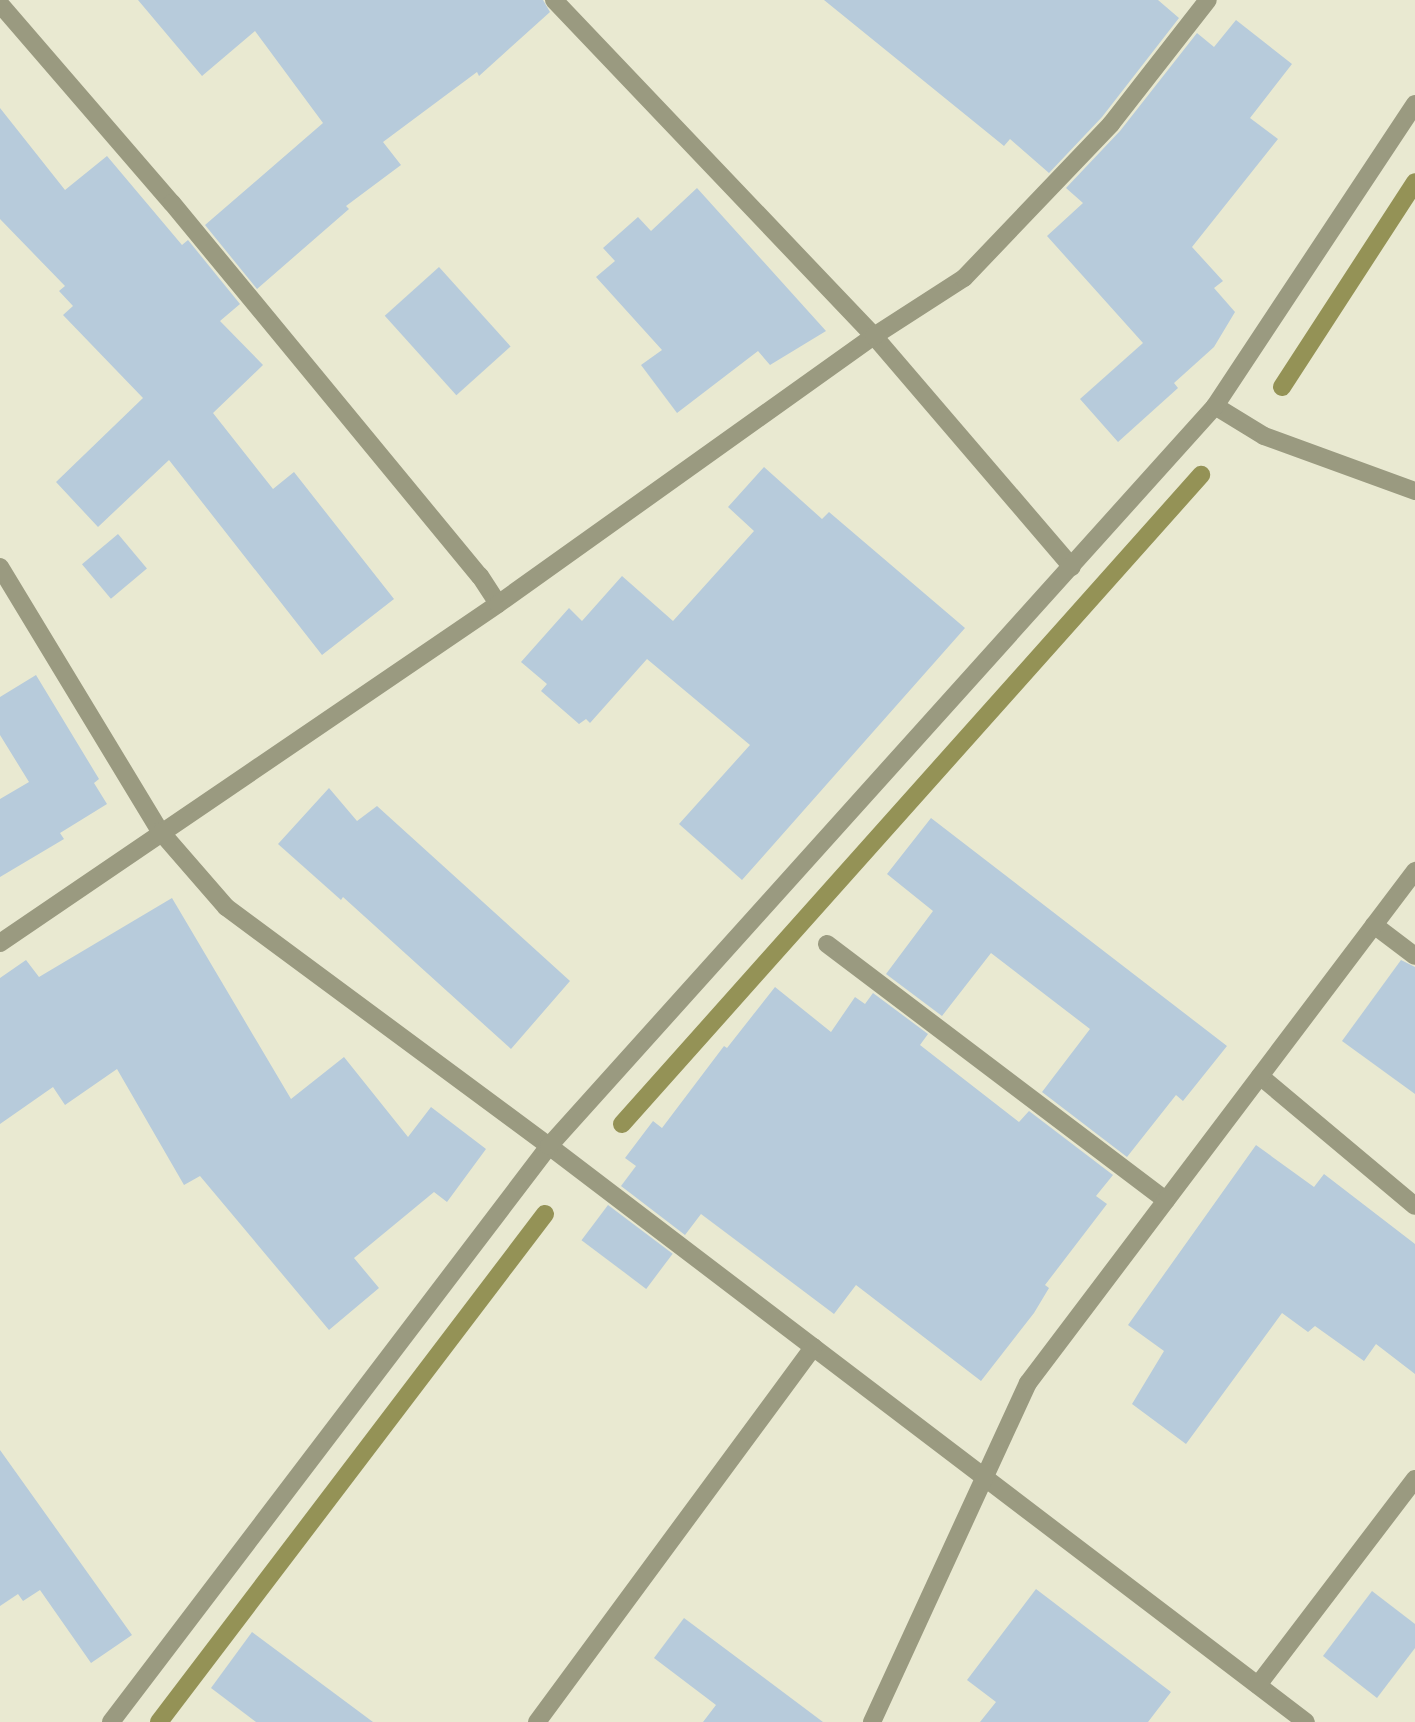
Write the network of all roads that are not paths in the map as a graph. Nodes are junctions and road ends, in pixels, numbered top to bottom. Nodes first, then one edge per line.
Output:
1 (554, 0) edge
2 (1208, 0) edge
3 (0, 4) edge
4 (1415, 104) edge
5 (874, 336) junction
6 (1215, 407) junction
7 (1415, 491) edge
8 (0, 567) edge
9 (1072, 567) junction
10 (498, 604) junction
11 (160, 831) junction
12 (1415, 871) edge
13 (1374, 925) junction
14 (0, 943) edge
15 (827, 944) dead end
16 (1415, 956) edge
17 (1260, 1076) junction
18 (549, 1146) junction
19 (1166, 1200) junction
20 (1415, 1206) edge
21 (813, 1347) junction
22 (985, 1478) junction
23 (1415, 1479) edge
24 (1258, 1685) junction
25 (111, 1722) edge
26 (537, 1722) edge
27 (872, 1722) edge
28 (1306, 1722) edge

1 - 5 street
2 - 5 street
3 - 10 street
4 - 6 street
5 - 9 street
5 - 10 street
6 - 7 street
6 - 9 street
8 - 11 street
9 - 18 street
10 - 11 street
11 - 14 street
11 - 18 street
12 - 13 street
13 - 16 street
13 - 17 street
15 - 19 street
17 - 19 street
17 - 20 street
18 - 21 street
18 - 25 street
19 - 22 street
21 - 22 street
21 - 26 street
22 - 24 street
22 - 27 street
23 - 24 street
24 - 28 street

